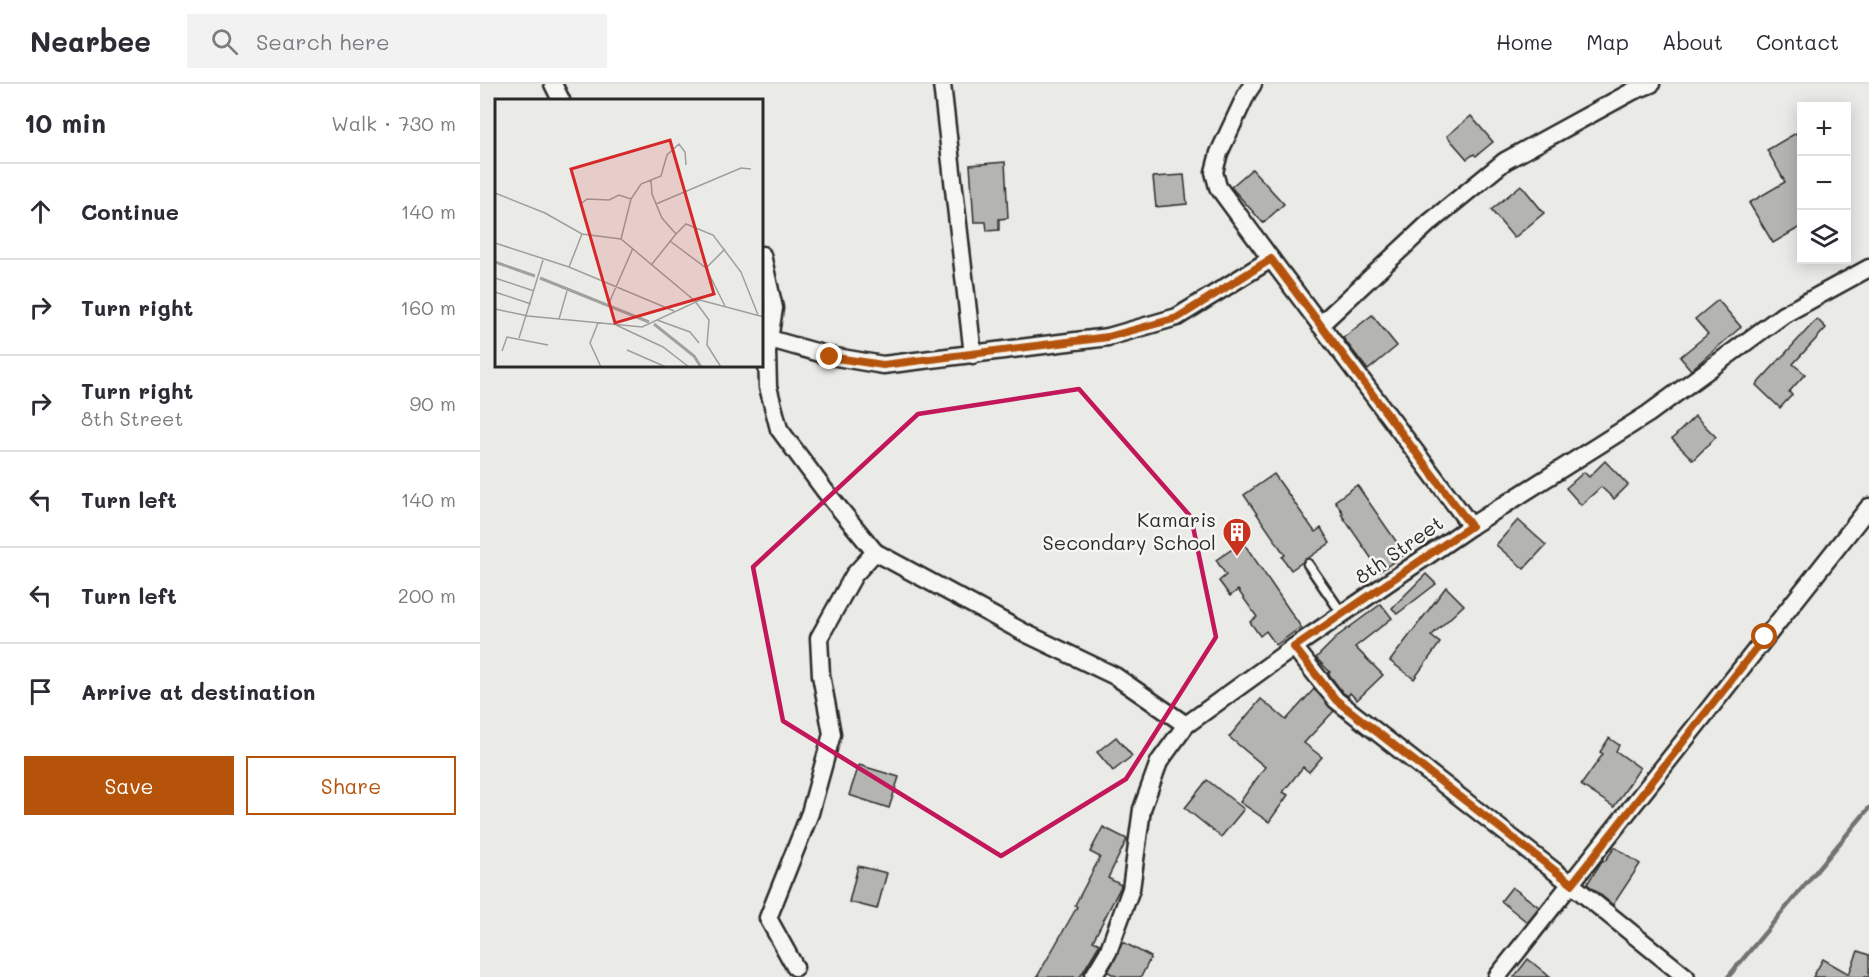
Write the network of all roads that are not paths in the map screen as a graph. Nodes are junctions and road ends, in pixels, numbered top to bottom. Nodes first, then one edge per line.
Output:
1 (553, 84) edge
2 (942, 84) edge
3 (1253, 84) edge
4 (1651, 84) edge
5 (1631, 88) edge
6 (560, 99) edge
7 (1271, 259) junction
8 (764, 264) edge
9 (1869, 268) edge
10 (1320, 325) junction
11 (770, 339) junction
12 (973, 355) junction
13 (1869, 507) edge
14 (1471, 526) junction
15 (875, 552) junction
16 (1308, 564) dead end
17 (1343, 615) junction
18 (1294, 647) junction
19 (1186, 726) junction
20 (1572, 884) junction
21 (795, 967) dead end
22 (1093, 977) edge
23 (1497, 977) edge
24 (1686, 977) edge

1 - 6 street
2 - 12 street
3 - 7 street
4 - 5 street
5 - 10 street
7 - 10 street
7 - 12 street
8 - 11 street
9 - 14 street, 8th Street
10 - 14 street
11 - 12 street
11 - 15 street
13 - 20 street
14 - 17 street, 8th Street
15 - 19 street
15 - 21 street
16 - 17 lane
17 - 18 street, 8th Street
18 - 19 street, 8th Street
18 - 20 street
19 - 22 street, 8th Street
20 - 23 street
20 - 24 street

